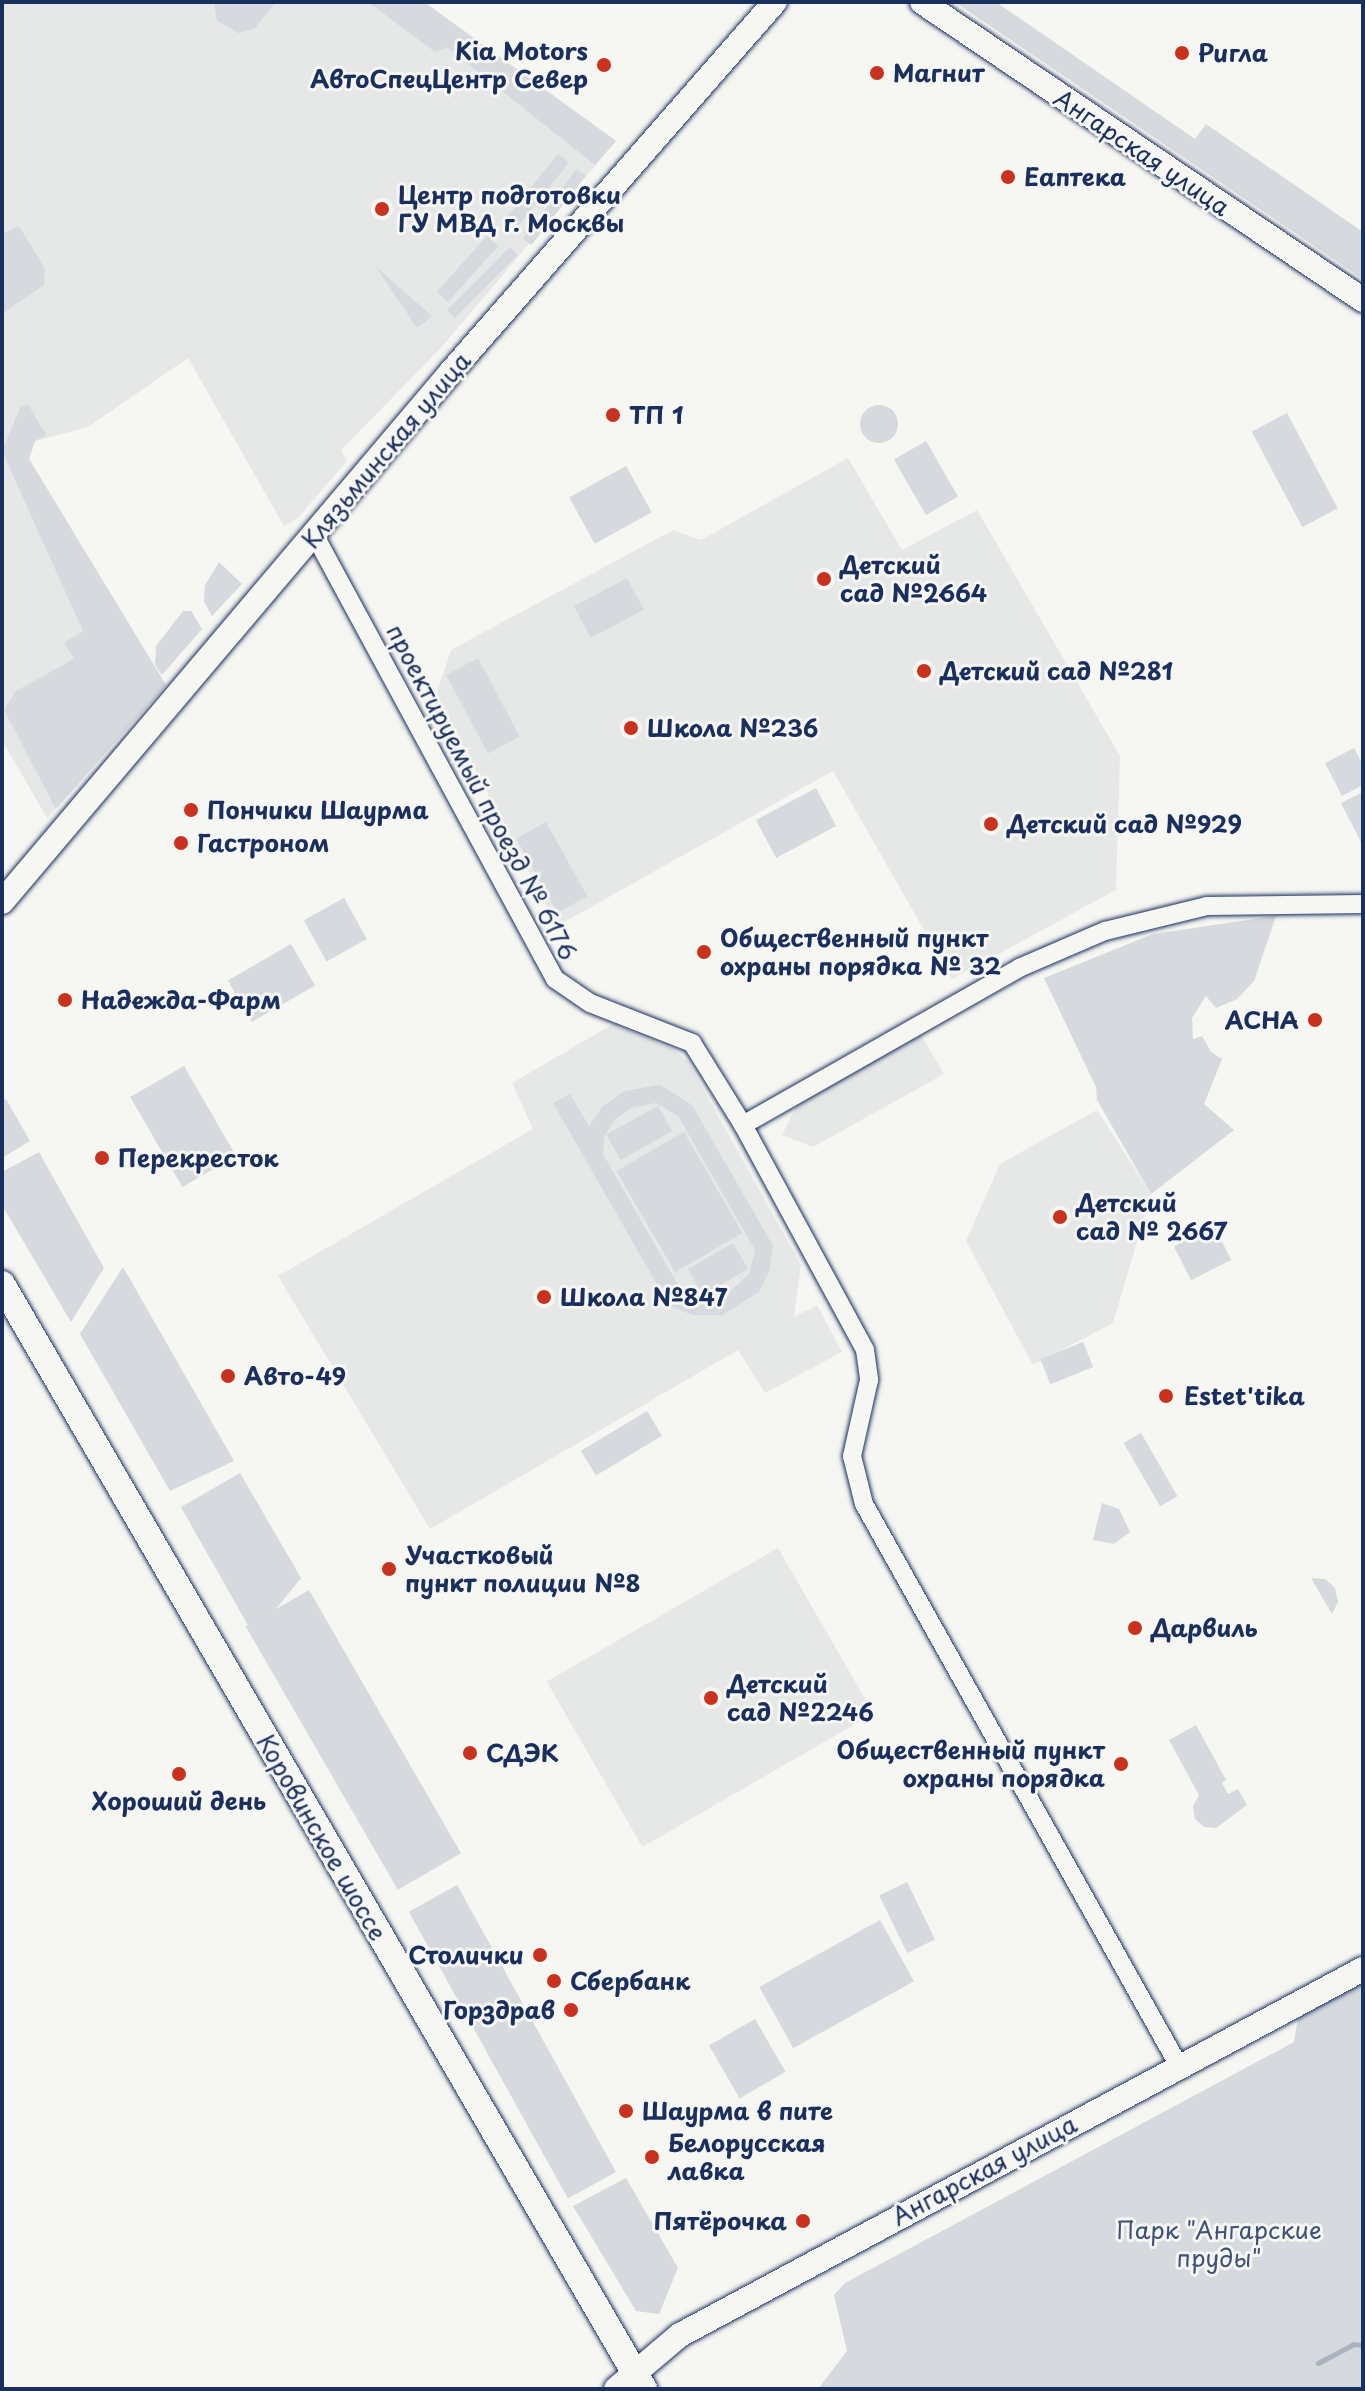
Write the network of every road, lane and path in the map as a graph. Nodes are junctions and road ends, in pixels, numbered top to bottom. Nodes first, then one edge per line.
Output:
1 (775, 2) edge
2 (922, 2) edge
3 (1363, 300) edge
4 (314, 534) junction
5 (2, 902) edge
6 (1363, 904) edge
7 (743, 1125) junction
8 (2, 1284) edge
9 (1363, 1969) edge
10 (1179, 2066) junction
11 (632, 2384) edge

1 - 4 street, Клязьминская улица
2 - 3 street, Ангарская улица
4 - 5 street, Клязьминская улица
4 - 7 street, проектируемый проезд № 6176
6 - 7 street
7 - 10 street, проектируемый проезд № 6176
8 - 11 main road, Коровинское шоссе
9 - 10 street, Ангарская улица
10 - 11 street, Ангарская улица

